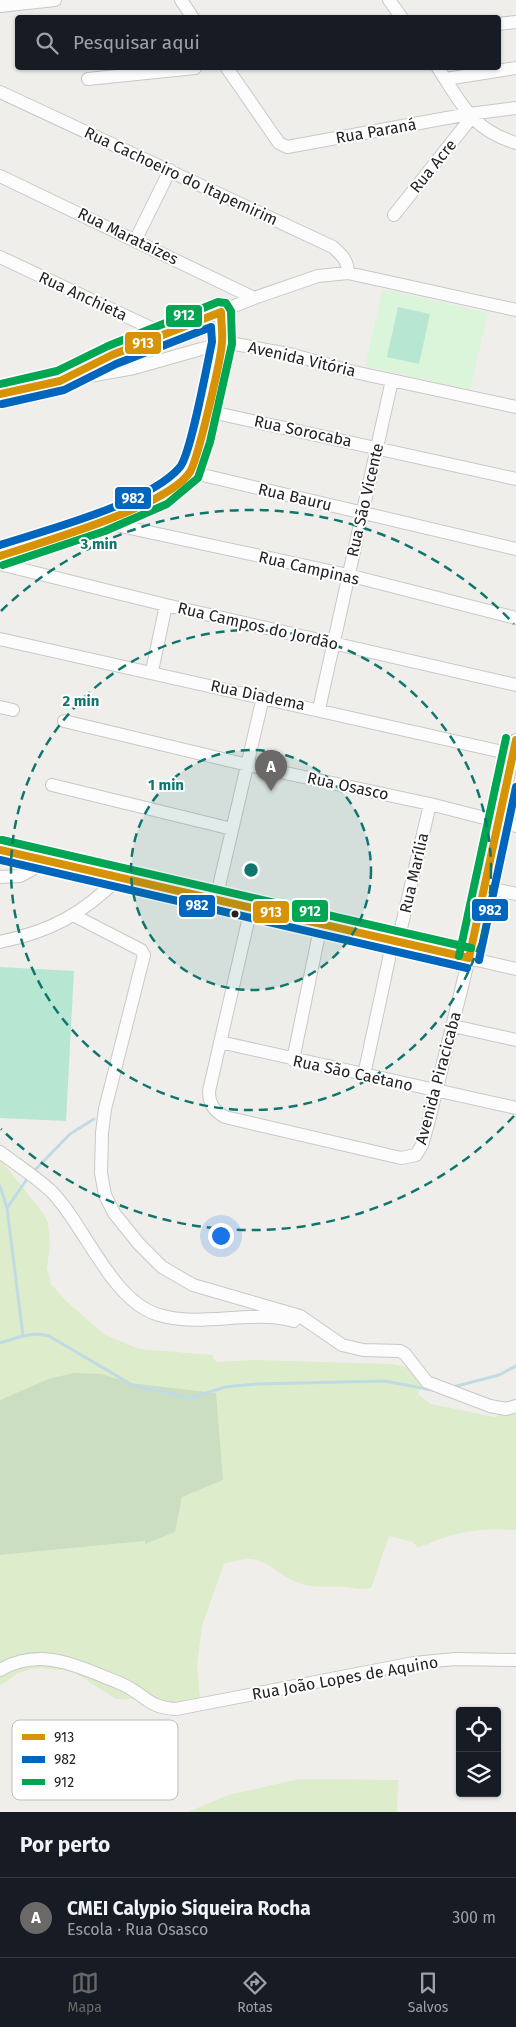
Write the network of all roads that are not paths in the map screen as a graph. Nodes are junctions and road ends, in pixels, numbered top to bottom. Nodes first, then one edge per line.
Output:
1 (55, 0) edge
2 (181, 0) edge
3 (389, 0) edge
4 (0, 6) edge
5 (191, 15) edge
6 (400, 15) edge
7 (516, 22) edge
8 (501, 24) edge
9 (516, 68) edge
10 (177, 70) edge
11 (229, 70) edge
12 (439, 70) edge
13 (446, 79) junction
14 (88, 80) dead end
15 (0, 92) edge
16 (516, 108) edge
17 (470, 116) junction
18 (516, 143) edge
19 (170, 170) junction
20 (0, 176) edge
21 (394, 215) dead end
22 (136, 239) junction
23 (0, 256) edge
24 (348, 273) junction
25 (254, 298) junction
26 (516, 310) edge
27 (221, 312) junction
28 (166, 335) junction
29 (222, 343) junction
30 (112, 355) junction
31 (119, 371) junction
32 (392, 380) junction
33 (60, 381) junction
34 (0, 394) edge
35 (516, 408) edge
36 (207, 410) junction
37 (377, 447) junction
38 (190, 472) junction
39 (516, 479) edge
40 (362, 513) junction
41 (102, 522) junction
42 (516, 549) edge
43 (0, 556) edge
44 (0, 564) edge
45 (348, 576) junction
46 (166, 605) junction
47 (516, 618) edge
48 (0, 638) edge
49 (333, 642) junction
50 (152, 671) junction
51 (516, 685) edge
52 (263, 697) junction
53 (319, 709) junction
54 (64, 721) dead end
55 (516, 740) edge
56 (514, 754) edge
57 (248, 765) junction
58 (52, 785) dead end
59 (430, 804) junction
60 (498, 822) junction
61 (516, 826) edge
62 (232, 829) junction
63 (0, 850) edge
64 (49, 860) junction
65 (0, 877) edge
66 (120, 877) junction
67 (484, 887) junction
68 (516, 894) edge
69 (216, 899) junction
70 (252, 908) junction
71 (75, 916) junction
72 (321, 924) junction
73 (395, 941) junction
74 (0, 942) edge
75 (469, 958) junction
76 (516, 969) edge
77 (452, 1026) junction
78 (516, 1040) edge
79 (220, 1042) junction
80 (293, 1060) junction
81 (364, 1074) junction
82 (437, 1090) junction
83 (516, 1108) edge
84 (0, 1152) edge
85 (311, 1325) junction
86 (516, 1406) edge
87 (516, 1660) edge
88 (0, 1670) edge

1 - 4 street
2 - 5 street
3 - 6 street
7 - 8 street
9 - 13 street
10 - 14 street
11 - 17 street, Rua Paraná
12 - 13 street
13 - 17 street
15 - 19 street, Rua Cachoeiro do Itapemirim
16 - 17 street, Rua Paraná
17 - 18 street
17 - 21 street, Rua Acre
19 - 22 street
19 - 24 street, Rua Cachoeiro do Itapemirim
20 - 22 street, Rua Marataízes
22 - 25 street, Rua Marataízes
23 - 28 street, Rua Anchieta
24 - 25 street
24 - 26 street
25 - 27 street
27 - 28 street
27 - 29 street
28 - 30 street
29 - 31 street, Avenida Vitória
29 - 32 street, Avenida Vitória
29 - 36 street
30 - 31 street
30 - 33 street
31 - 33 street, Avenida Vitória
32 - 35 street, Avenida Vitória
32 - 37 street, Rua São Vicente
33 - 34 street
36 - 37 street, Rua Sorocaba
36 - 38 street
37 - 39 street, Rua Sorocaba
37 - 40 street, Rua São Vicente
38 - 40 street, Rua Bauru
38 - 41 street
40 - 42 street, Rua Bauru
40 - 45 street, Rua São Vicente
41 - 43 street
41 - 45 street, Rua Campinas
44 - 46 street, Rua Campos do Jordão
45 - 47 street, Rua Campinas
45 - 49 street, Rua São Vicente
46 - 49 street, Rua Campos do Jordão
46 - 50 street
48 - 50 street, Rua Diadema
49 - 51 street, Rua Campos do Jordão
49 - 53 street, Rua São Vicente
50 - 52 street, Rua Diadema
52 - 53 street, Rua Diadema
52 - 57 street
53 - 56 street, Rua Diadema
54 - 57 street, Rua Osasco
55 - 56 street, Avenida Piracicaba
56 - 60 street, Avenida Piracicaba
57 - 59 street, Rua Osasco
57 - 62 street
58 - 62 street
59 - 60 street, Rua Osasco
59 - 73 street, Rua Marília
60 - 61 street, Rua Osasco
60 - 67 street, Avenida Piracicaba
62 - 69 street
63 - 64 street
64 - 65 street
64 - 66 street
66 - 69 street
66 - 71 street
67 - 68 street
67 - 75 street, Avenida Piracicaba
69 - 70 street
70 - 72 street
70 - 79 street, Avenida Piracicaba
71 - 74 street
71 - 85 street
72 - 73 street
72 - 80 street
73 - 75 street
73 - 81 street, Rua Marília
75 - 76 street
75 - 77 street, Avenida Piracicaba
77 - 78 street
77 - 82 street, Avenida Piracicaba
79 - 80 street, Rua São Caetano
79 - 82 street, Avenida Piracicaba
80 - 81 street, Rua São Caetano
81 - 82 street, Rua São Caetano
82 - 83 street, Rua São Caetano
84 - 85 street
85 - 86 street
87 - 88 street, Rua João Lopes de Aquino

